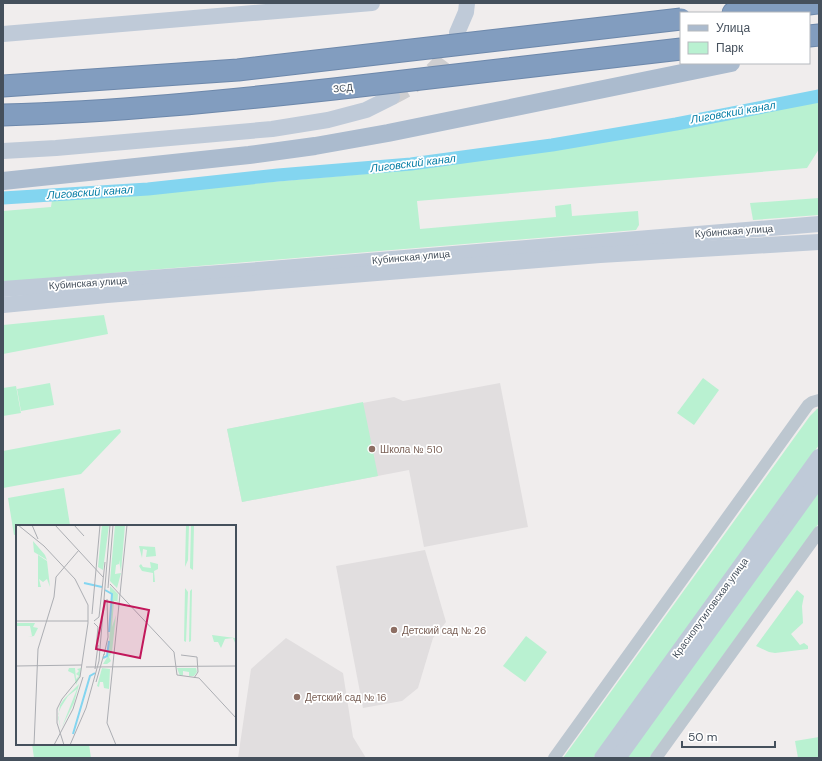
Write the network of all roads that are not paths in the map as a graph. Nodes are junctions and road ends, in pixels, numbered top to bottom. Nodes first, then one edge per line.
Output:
1 (372, 3) edge
2 (467, 3) edge
3 (817, 3) edge
4 (741, 12) edge
5 (680, 19) edge
6 (457, 33) tunnel mouth
7 (3, 34) edge
8 (680, 48) edge
9 (726, 64) edge
10 (3, 86) edge
11 (392, 97) tunnel mouth
12 (3, 115) edge
13 (3, 151) edge
14 (9, 178) edge
15 (819, 224) edge
16 (819, 242) edge
17 (3, 289) edge
18 (3, 305) edge
19 (819, 400) edge
20 (819, 457) edge
21 (819, 479) edge
22 (819, 532) edge
23 (554, 758) edge
24 (602, 758) edge
25 (618, 758) edge
26 (656, 758) edge

1 - 7 main road
2 - 6 main road
3 - 4 highway
5 - 10 highway, bridge
8 - 12 highway, ЗСД, bridge
9 - 14 main road
11 - 13 main road
15 - 17 main road, Кубинская улица
16 - 18 main road, Кубинская улица
19 - 23 street
20 - 24 main road, Краснопутиловская улица
21 - 25 main road, Краснопутиловская улица
22 - 26 street

